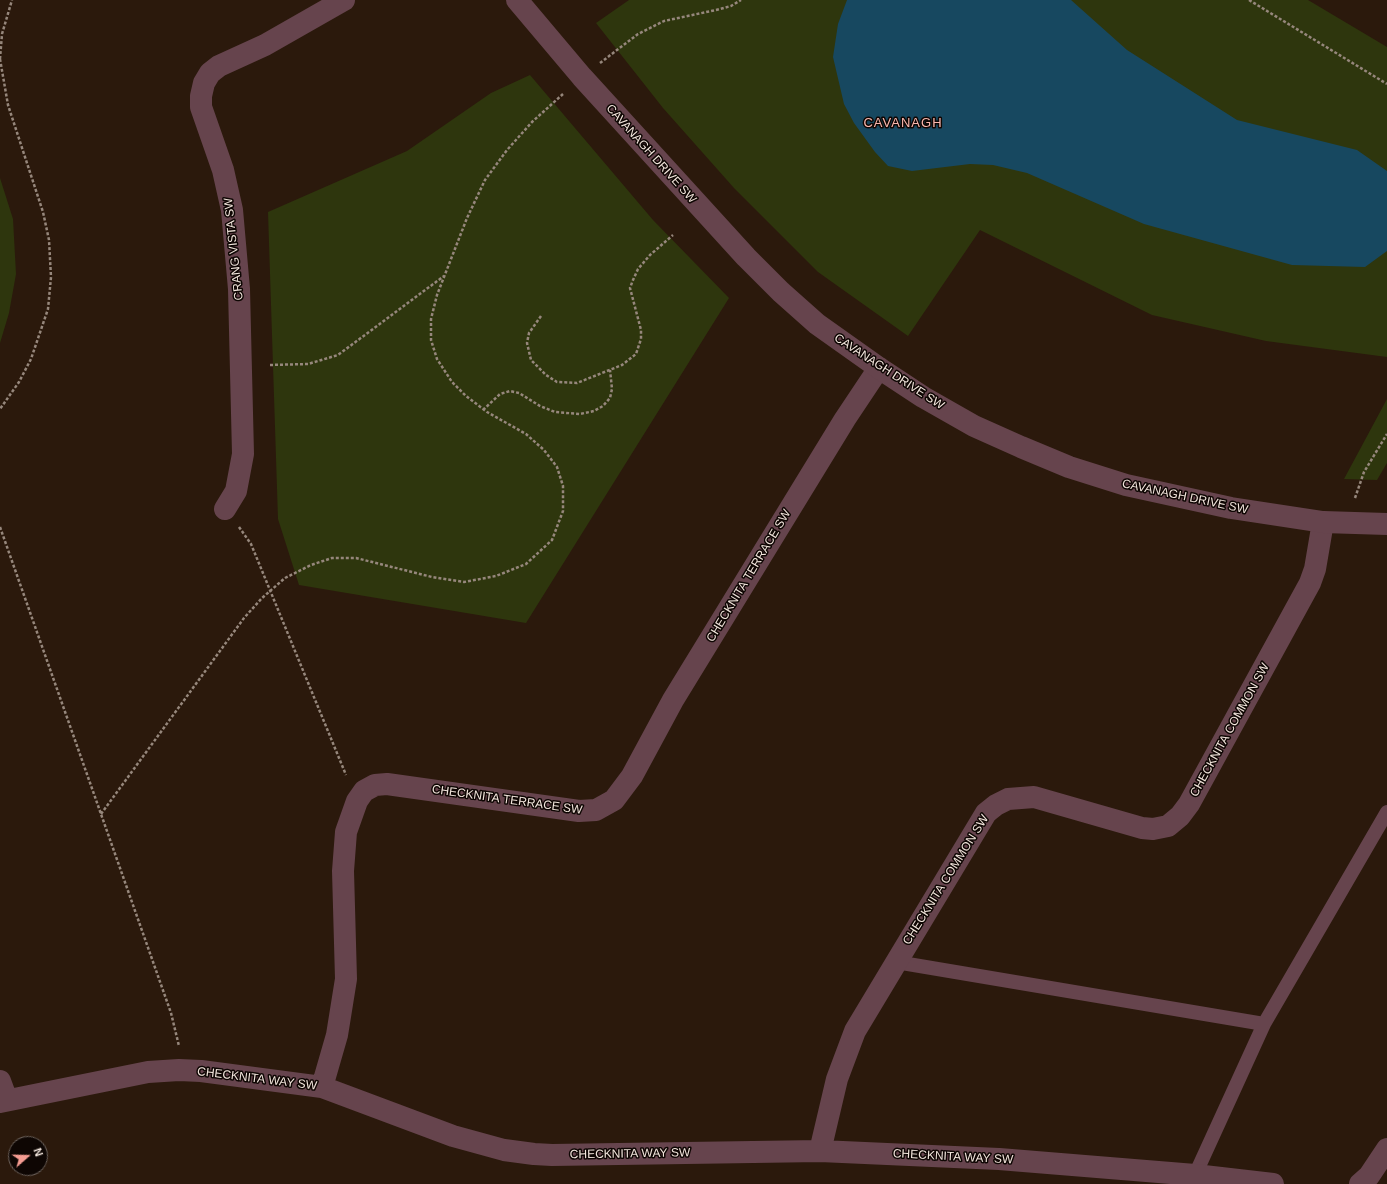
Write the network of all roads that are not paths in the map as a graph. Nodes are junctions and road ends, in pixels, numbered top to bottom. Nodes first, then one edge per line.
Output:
1 (344, 0) edge
2 (517, 0) edge
3 (879, 368) junction
4 (225, 509) road end
5 (1323, 522) junction
6 (1387, 524) edge
7 (1387, 812) edge
8 (896, 962) junction
9 (1264, 1024) junction
10 (322, 1087) junction
11 (2, 1094) edge
12 (1387, 1148) edge
13 (820, 1151) junction
14 (1195, 1175) junction
15 (1273, 1184) edge
16 (1360, 1184) edge

1 - 4 street, CRANG VISTA SW
2 - 3 street, CAVANAGH DRIVE SW
3 - 5 street, CAVANAGH DRIVE SW
3 - 10 street, CHECKNITA TERRACE SW
5 - 6 street, CAVANAGH DRIVE SW
5 - 8 street, CHECKNITA COMMON SW
7 - 9 lane
8 - 9 lane
8 - 13 street, CHECKNITA COMMON SW
9 - 14 lane
10 - 11 street, CHECKNITA WAY SW
10 - 13 street, CHECKNITA WAY SW
12 - 16 street
13 - 14 street, CHECKNITA WAY SW
14 - 15 street, CHECKNITA WAY SW

